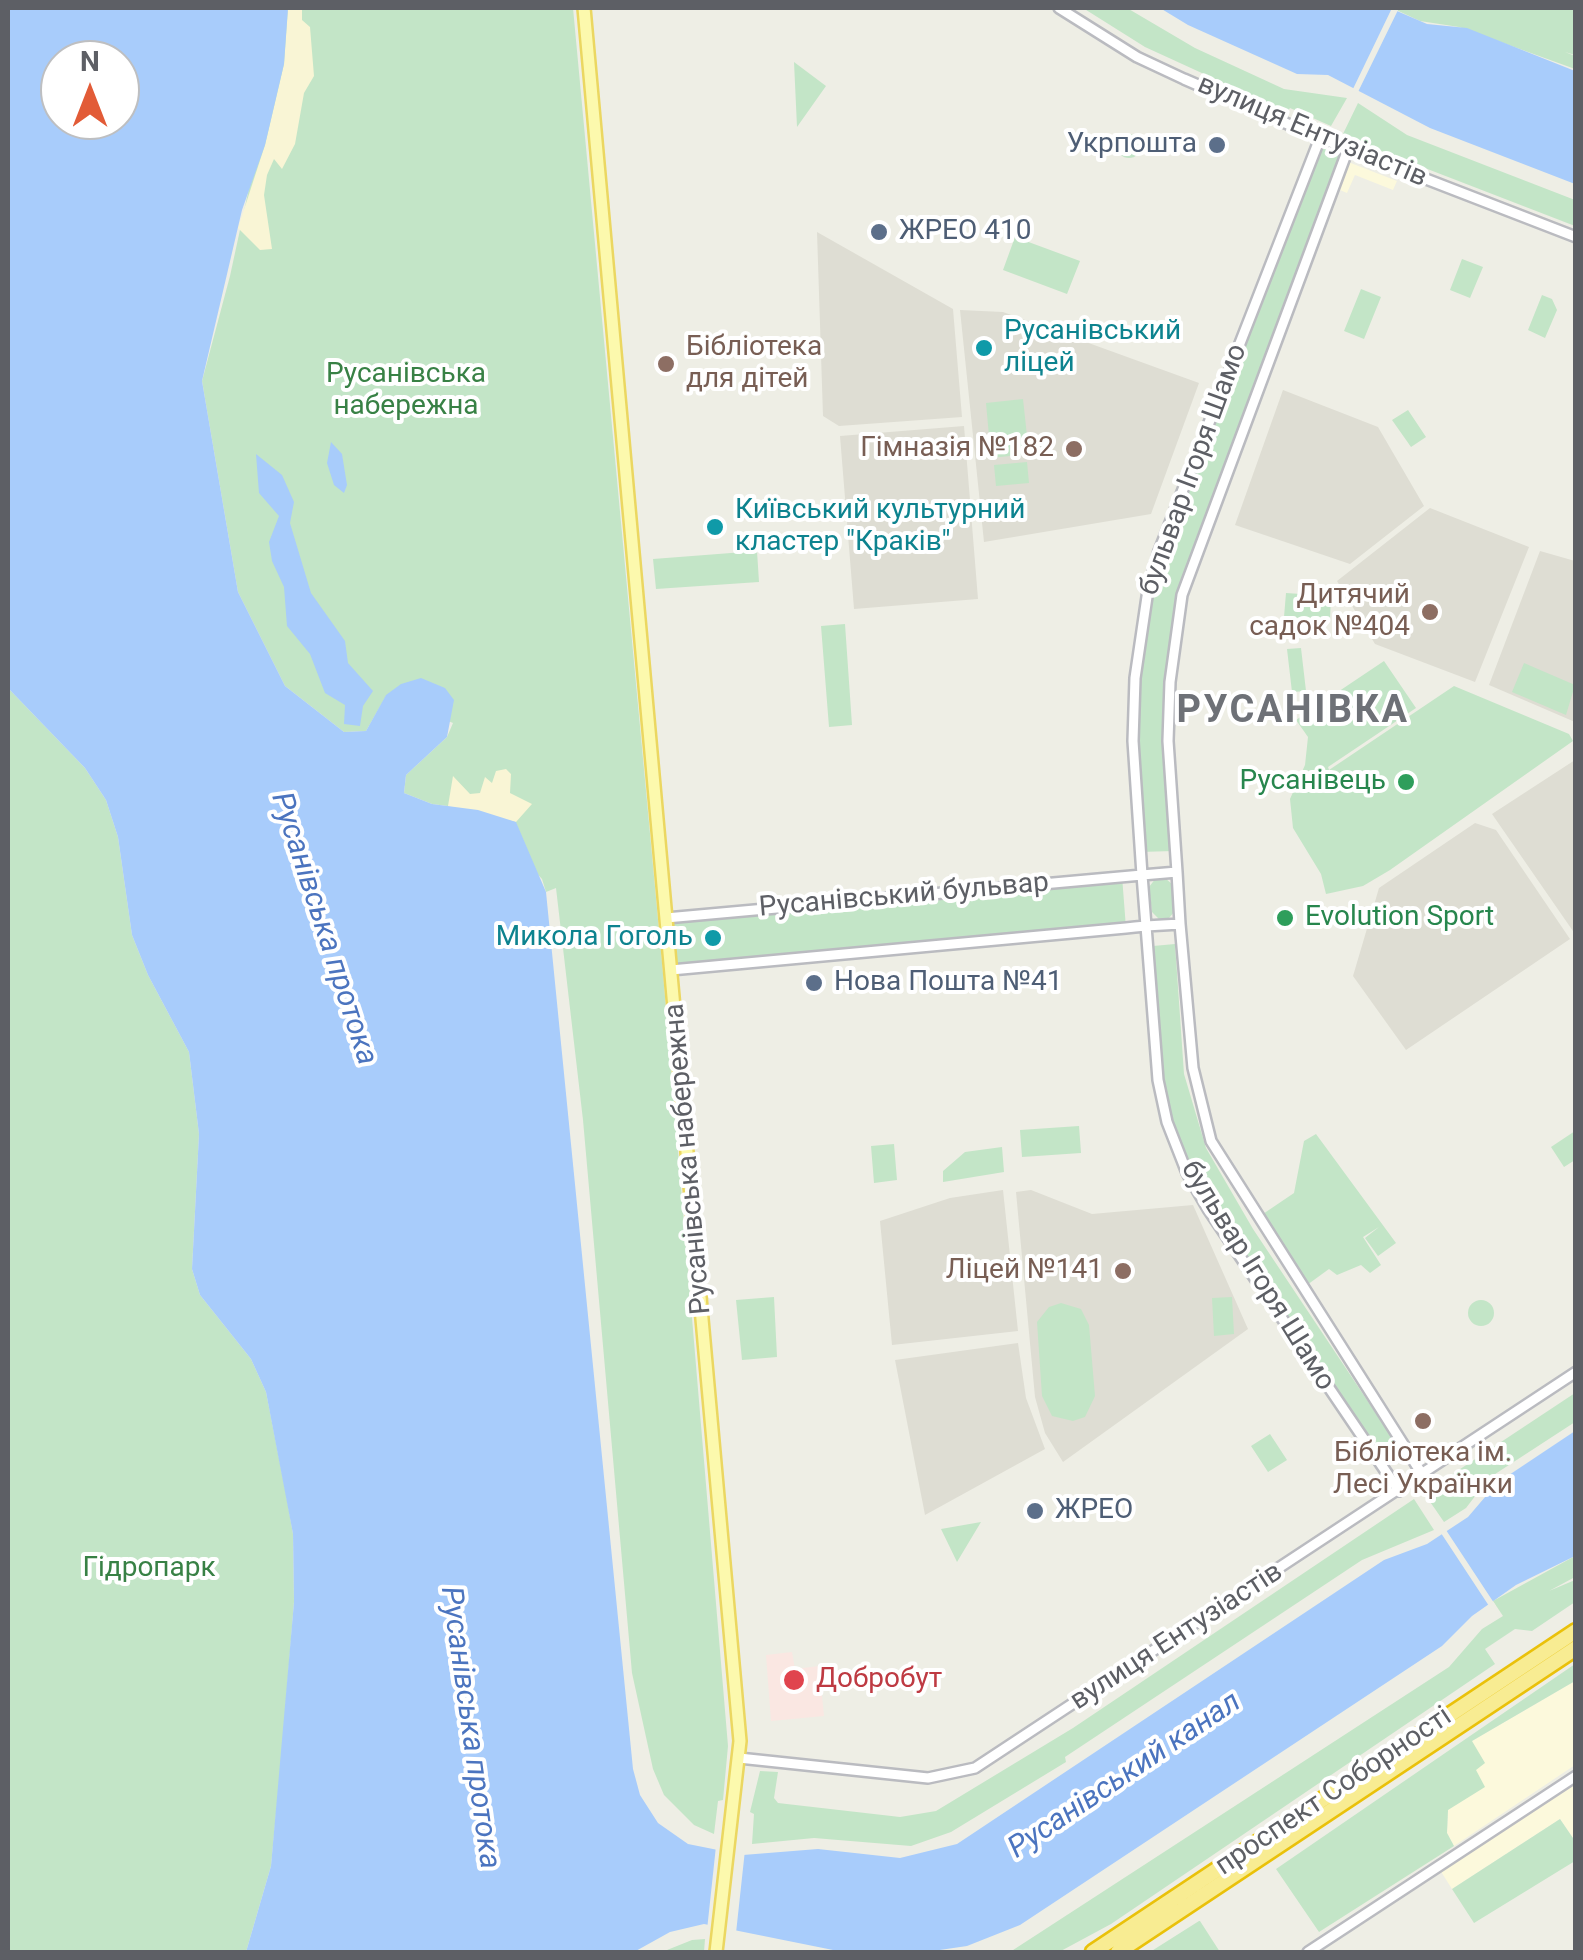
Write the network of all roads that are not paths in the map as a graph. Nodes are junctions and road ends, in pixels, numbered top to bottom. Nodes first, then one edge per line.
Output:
1 (584, 8) edge
2 (1058, 8) edge
3 (1320, 138) junction
4 (1348, 149) junction
5 (1576, 237) edge
6 (1176, 872) junction
7 (1142, 875) junction
8 (666, 918) junction
9 (1180, 924) junction
10 (1146, 926) junction
11 (672, 970) junction
12 (1576, 1372) edge
13 (1422, 1474) junction
14 (1398, 1490) junction
15 (1576, 1631) edge
16 (1576, 1648) edge
17 (739, 1758) junction
18 (1576, 1776) edge
19 (716, 1952) edge
20 (1092, 1952) edge
21 (1118, 1952) edge
22 (1308, 1952) edge

1 - 8 main road, Русанівська набережна
2 - 3 street, вулиця Ентузіастів
3 - 4 street, вулиця Ентузіастів
3 - 7 street, бульвар Ігоря Шамо
4 - 5 street, вулиця Ентузіастів
4 - 6 street, бульвар Ігоря Шамо
6 - 7 street, Русанівський бульвар
6 - 9 street, бульвар Ігоря Шамо
7 - 8 street, Русанівський бульвар
7 - 10 street, бульвар Ігоря Шамо
8 - 11 main road, Русанівська набережна
9 - 10 street, Русанівський бульвар
9 - 13 street, бульвар Ігоря Шамо
10 - 11 street, Русанівський бульвар
10 - 14 street, бульвар Ігоря Шамо
11 - 17 main road, Русанівська набережна
12 - 13 street, вулиця Ентузіастів
13 - 14 street, вулиця Ентузіастів
14 - 17 street, вулиця Ентузіастів
15 - 20 highway, проспект Соборності
16 - 21 highway, проспект Соборності
17 - 19 main road, Русанівська набережна
18 - 22 street

